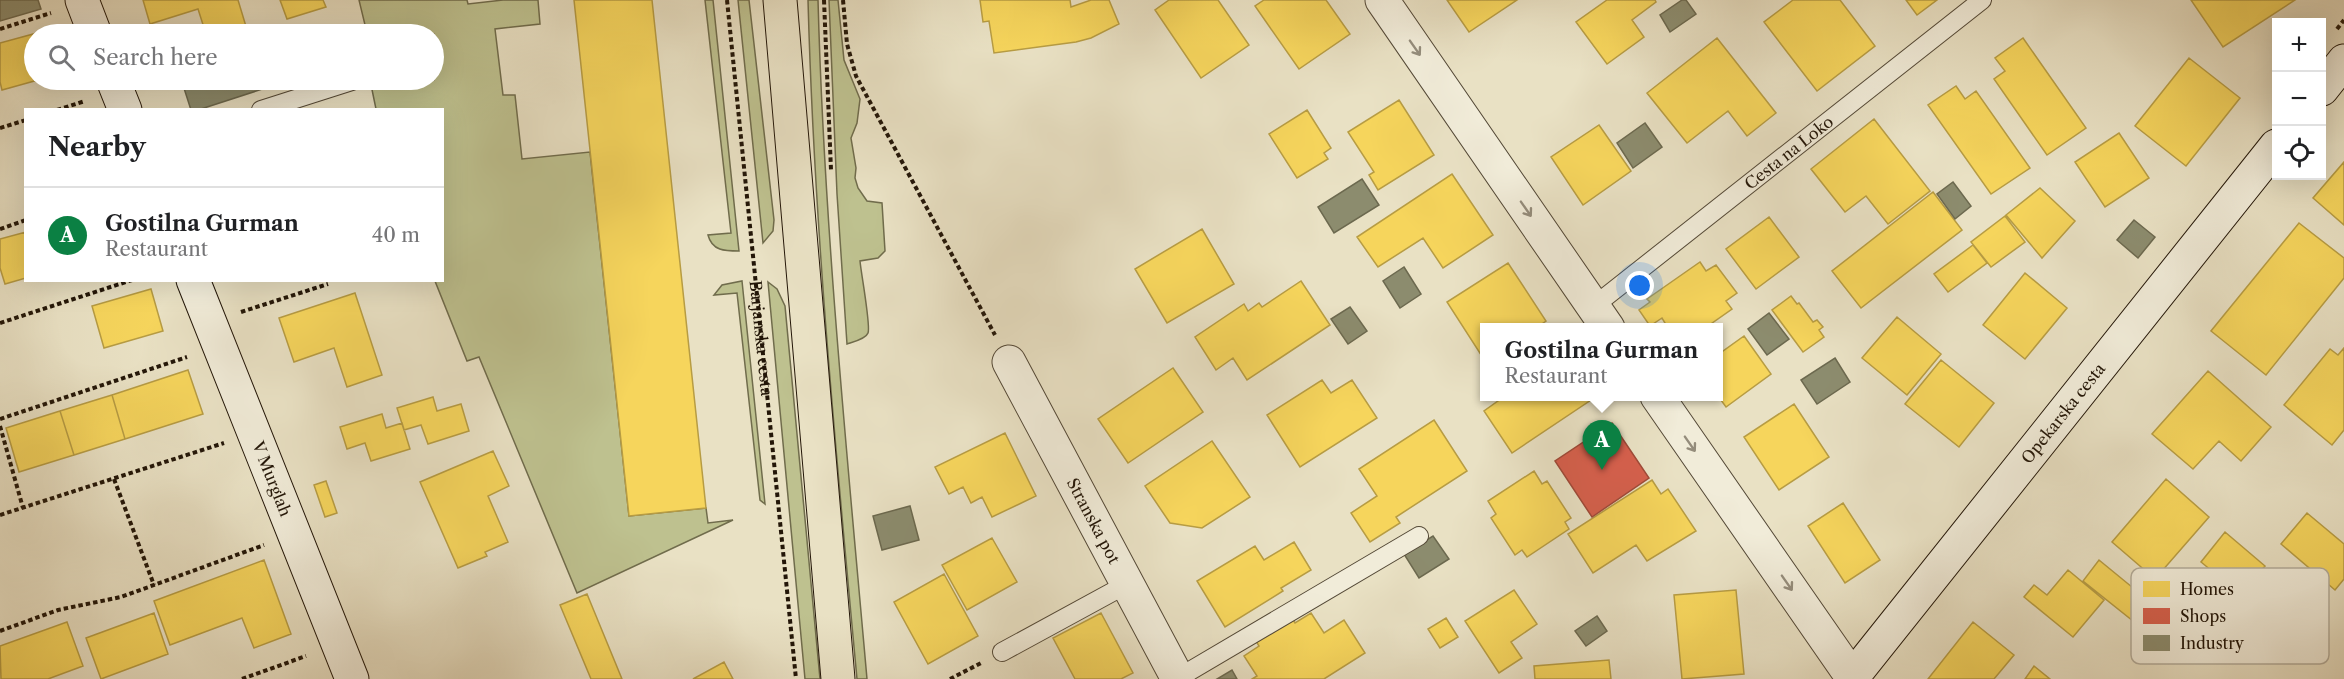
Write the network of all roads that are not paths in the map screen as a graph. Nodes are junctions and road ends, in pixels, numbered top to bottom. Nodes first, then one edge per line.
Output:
1 (780, 0) edge
2 (1382, 0) edge
3 (1982, 0) edge
4 (82, 1) edge
5 (91, 24) edge
6 (2344, 61) edge
7 (2326, 84) edge
8 (117, 90) edge
9 (324, 90) edge
10 (124, 108) edge
11 (267, 108) edge
12 (2272, 152) edge
13 (194, 282) edge
14 (1601, 317) edge
15 (1009, 362) road end
16 (1660, 401) edge
17 (1419, 536) dead end
18 (1127, 584) junction
19 (1002, 652) road end
20 (1851, 678) edge
21 (352, 679) edge
22 (838, 679) edge
23 (1178, 679) edge

1 - 22 main road
2 -> 14 street, Cesta na Loko
3 - 14 lane, Cesta na Loko
4 - 5 street
6 - 7 street
8 - 10 street
9 - 11 lane
12 - 20 street, Opekarska cesta
13 - 21 street, V Murglah
15 - 18 street, Stranska pot
16 -> 20 street
17 - 23 lane
18 - 19 lane
18 - 23 street, Stranska pot

